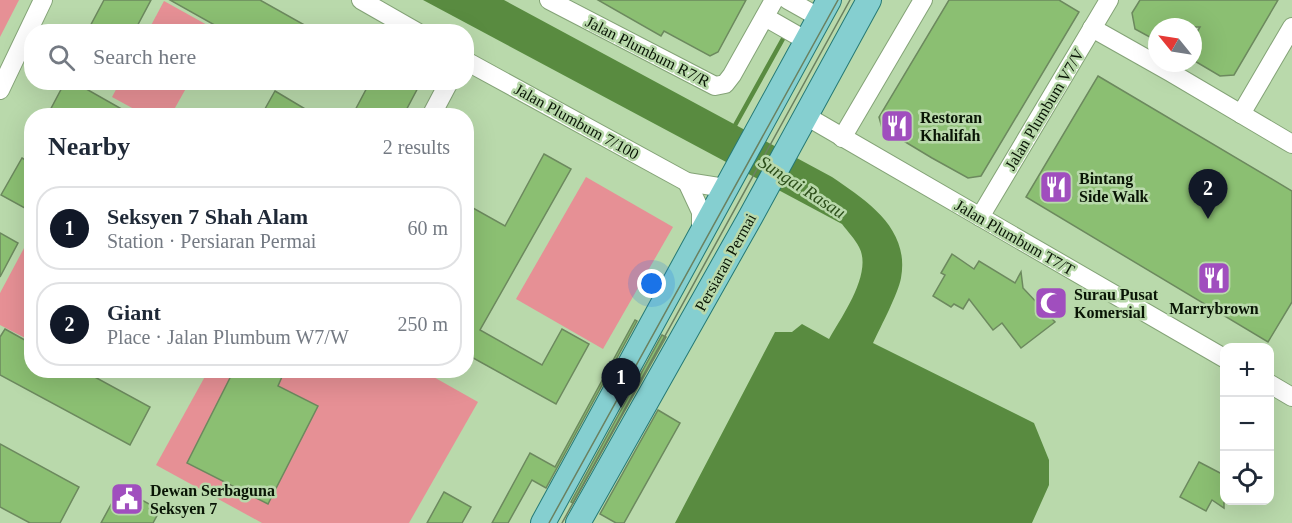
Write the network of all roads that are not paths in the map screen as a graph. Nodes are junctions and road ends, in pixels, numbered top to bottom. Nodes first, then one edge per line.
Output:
1 (44, 0) edge
2 (361, 0) edge
3 (549, 0) edge
4 (774, 0) edge
5 (788, 0) edge
6 (870, 0) edge
7 (923, 0) edge
8 (1109, 0) edge
9 (574, 6) edge
10 (824, 9) edge
11 (765, 17) junction
12 (32, 24) edge
13 (403, 24) edge
14 (1292, 27) edge
15 (1092, 28) junction
16 (24, 41) edge
17 (807, 41) junction
18 (474, 65) edge
19 (0, 90) edge
20 (445, 90) edge
21 (435, 108) edge
22 (1241, 114) junction
23 (802, 124) junction
24 (843, 138) junction
25 (1292, 144) edge
26 (687, 182) junction
27 (727, 185) junction
28 (755, 208) junction
29 (980, 217) junction
30 (701, 234) junction
31 (1220, 356) edge
32 (1274, 386) edge
33 (1291, 394) edge
34 (543, 523) edge
35 (578, 523) edge
36 (593, 523) edge

1 - 12 street
2 - 13 street
3 - 9 street, Jalan Plumbum R7/R
4 - 11 street, Jalan Plumbum R7/R
5 - 10 street
6 - 23 main road, Persiaran Permai
7 - 24 street
8 - 15 street, Jalan Plumbum V7/V
9 - 11 street, Jalan Plumbum R7/R
10 - 17 main road, Persiaran Permai
11 - 17 street
14 - 22 street
15 - 22 street
15 - 29 street, Jalan Plumbum V7/V
16 - 19 street
17 - 27 main road, Persiaran Permai
18 - 26 street, Jalan Plumbum 7/100
20 - 21 street
22 - 25 street
23 - 24 street, Jalan Plumbum T7/T
23 - 28 main road, Persiaran Permai
24 - 29 street, Jalan Plumbum T7/T
26 - 27 street, Jalan Plumbum 7/100
26 - 30 street
27 - 30 main road, Persiaran Permai
28 - 35 main road, Persiaran Permai
28 - 36 main road
29 - 31 street, Jalan Plumbum T7/T
30 - 34 main road, Persiaran Permai
32 - 33 street

